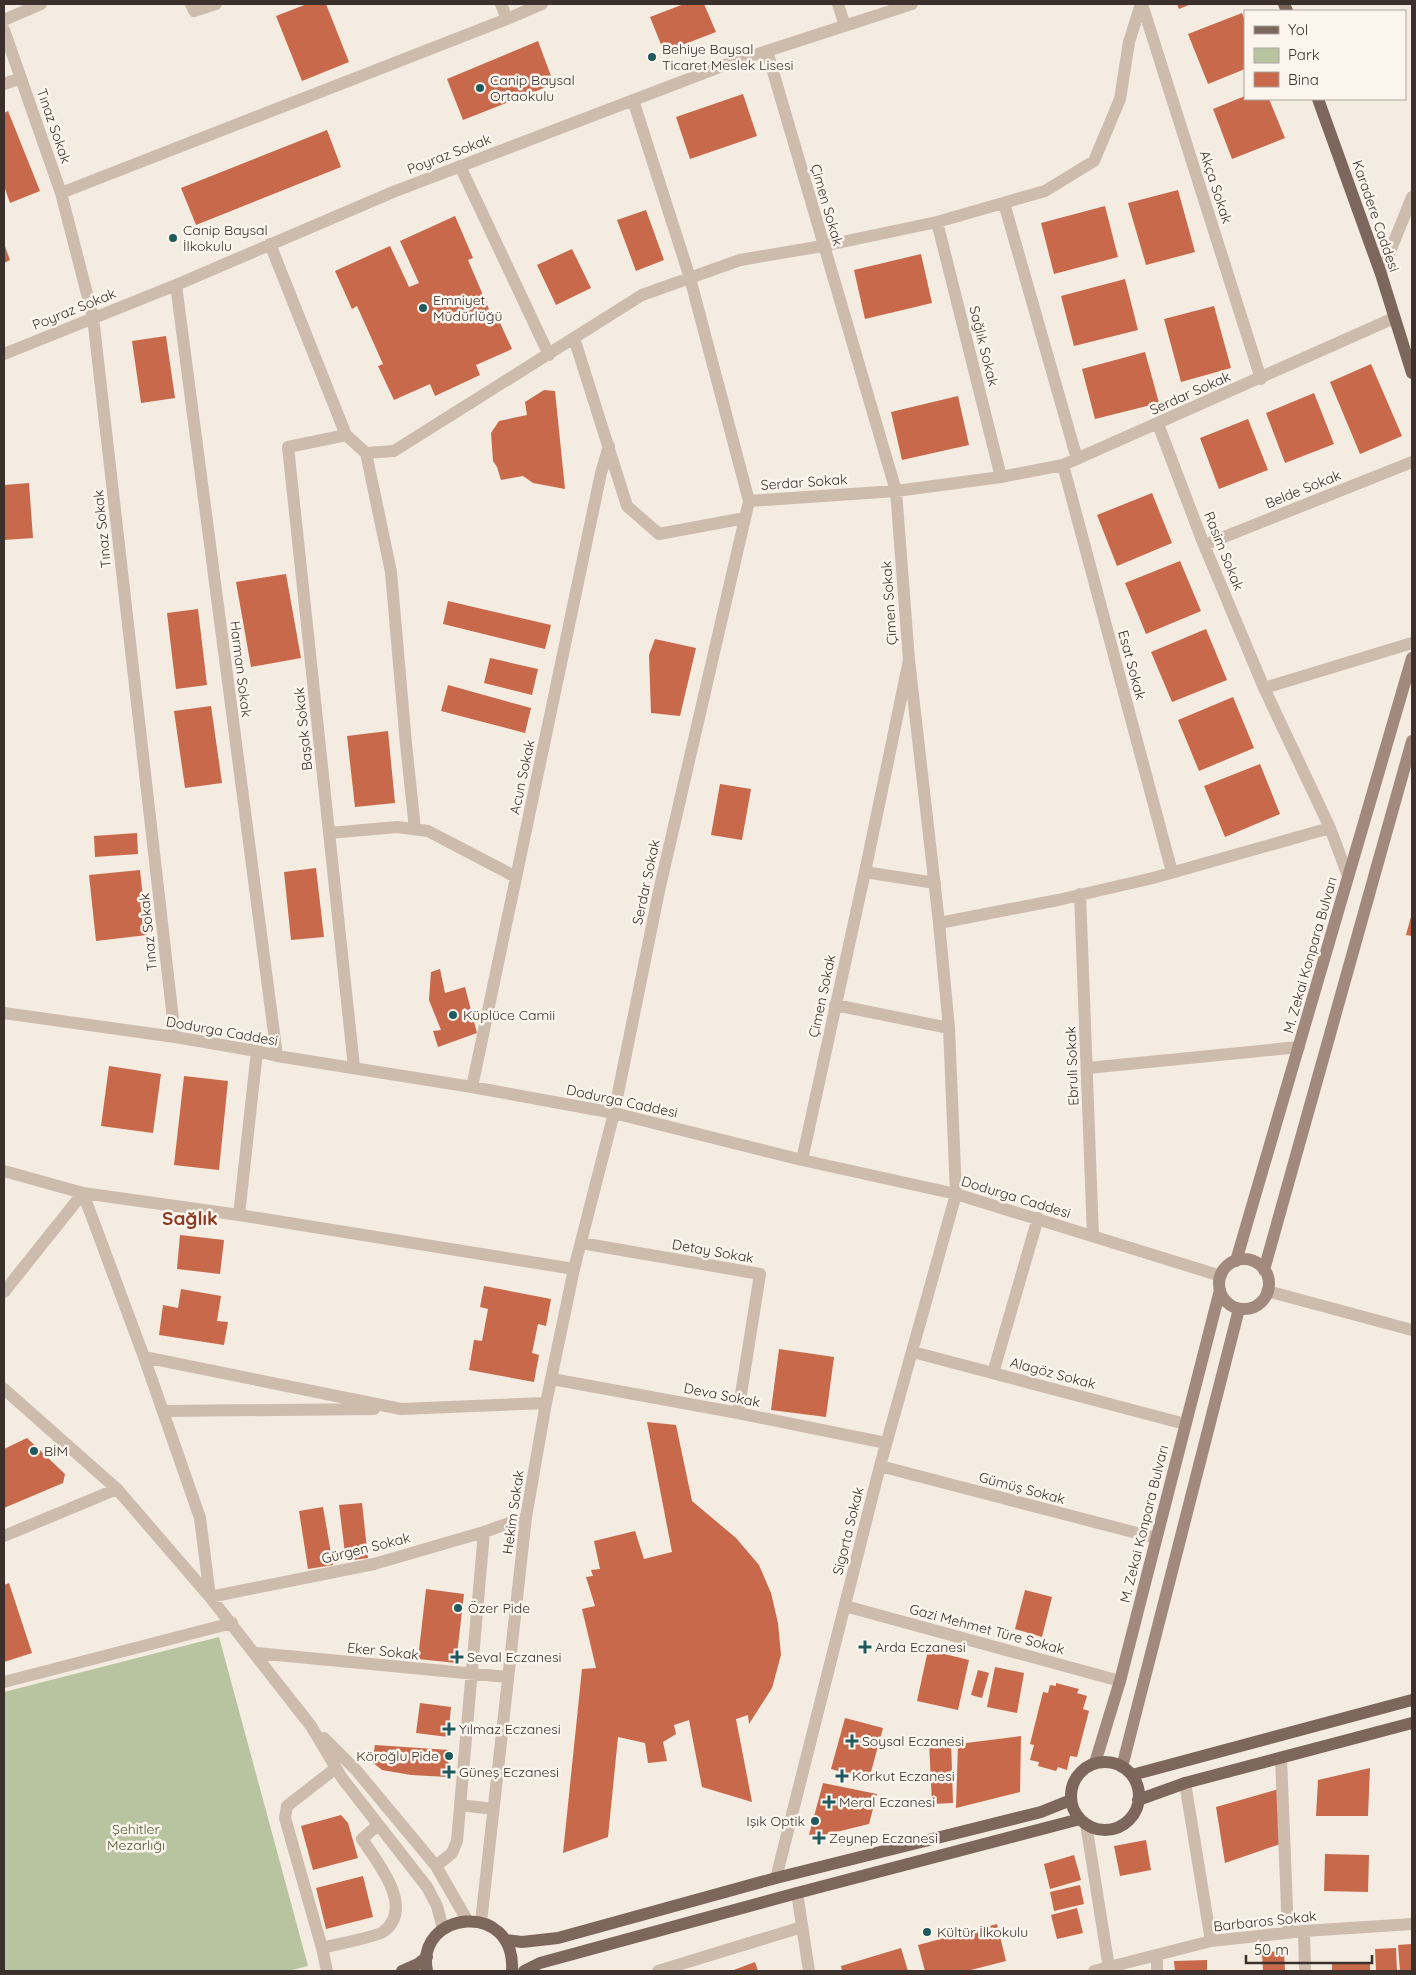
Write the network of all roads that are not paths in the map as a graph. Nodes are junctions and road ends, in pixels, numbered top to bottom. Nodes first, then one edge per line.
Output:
1 (41, 4) edge
2 (191, 4) edge
3 (216, 4) edge
4 (501, 4) edge
5 (542, 4) edge
6 (838, 4) edge
7 (912, 4) edge
8 (1142, 4) edge
9 (507, 19) junction
10 (4, 20) edge
11 (845, 26) junction
12 (4, 30) edge
13 (767, 51) junction
14 (21, 78) junction
15 (4, 84) edge
16 (633, 100) junction
17 (1318, 100) edge
18 (460, 166) junction
19 (61, 193) junction
20 (1412, 197) edge
21 (1004, 203) junction
22 (937, 222) junction
23 (270, 244) junction
24 (823, 246) junction
25 (1381, 274) junction
26 (690, 278) junction
27 (176, 285) junction
28 (93, 317) junction
29 (1394, 318) junction
30 (574, 338) junction
31 (4, 354) edge
32 (549, 355) junction
33 (1412, 373) edge
34 (1261, 379) junction
35 (1158, 424) junction
36 (346, 435) junction
37 (610, 446) junction
38 (366, 453) junction
39 (1078, 459) junction
40 (1412, 462) edge
41 (1063, 465) junction
42 (1002, 477) junction
43 (896, 491) junction
44 (749, 501) junction
45 (744, 518) junction
46 (1204, 545) junction
47 (1412, 643) edge
48 (1412, 658) edge
49 (909, 660) junction
50 (1264, 688) junction
51 (1412, 741) edge
52 (1330, 828) junction
53 (415, 830) junction
54 (329, 834) junction
55 (865, 872) junction
56 (1172, 872) junction
57 (1348, 876) junction
58 (516, 877) junction
59 (935, 883) junction
60 (1080, 894) junction
61 (939, 923) junction
62 (835, 1005) junction
63 (4, 1013) edge
64 (948, 1028) junction
65 (175, 1037) junction
66 (1299, 1047) junction
67 (257, 1051) junction
68 (277, 1056) junction
69 (354, 1067) junction
70 (1088, 1068) junction
71 (472, 1087) junction
72 (614, 1113) junction
73 (802, 1160) junction
74 (4, 1171) edge
75 (82, 1194) junction
76 (956, 1194) junction
77 (239, 1216) junction
78 (1038, 1218) junction
79 (1093, 1236) junction
80 (581, 1243) junction
81 (1236, 1261) junction
82 (574, 1269) junction
83 (1264, 1270) junction
84 (1221, 1276) junction
85 (1220, 1290) junction
86 (4, 1292) edge
87 (1267, 1292) junction
88 (1239, 1309) junction
89 (1412, 1330) edge
90 (913, 1352) junction
91 (144, 1357) junction
92 (993, 1373) junction
93 (552, 1379) junction
94 (4, 1389) edge
95 (546, 1404) junction
96 (401, 1409) junction
97 (164, 1411) junction
98 (738, 1413) junction
99 (1185, 1424) junction
100 (886, 1443) junction
101 (880, 1466) junction
102 (117, 1489) junction
103 (526, 1517) junction
104 (484, 1532) junction
105 (4, 1536) edge
106 (1156, 1538) junction
107 (210, 1597) junction
108 (845, 1606) junction
109 (232, 1623) junction
110 (256, 1653) junction
111 (471, 1674) junction
112 (507, 1677) junction
113 (1120, 1681) junction
114 (4, 1682) edge
115 (1412, 1700) edge
116 (1412, 1723) edge
117 (312, 1726) junction
118 (1281, 1758) junction
119 (1095, 1763) junction
120 (336, 1768) junction
121 (1127, 1771) junction
122 (1185, 1784) junction
123 (1071, 1800) junction
124 (1138, 1800) junction
125 (460, 1805) junction
126 (493, 1809) junction
127 (1083, 1822) junction
128 (378, 1825) junction
129 (436, 1866) junction
130 (776, 1878) junction
131 (796, 1893) junction
132 (467, 1920) junction
133 (481, 1922) junction
134 (1412, 1924) edge
135 (802, 1927) junction
136 (444, 1929) junction
137 (1304, 1931) junction
138 (1288, 1933) junction
139 (506, 1940) junction
140 (1211, 1941) junction
141 (322, 1948) junction
142 (1157, 1955) junction
143 (427, 1957) junction
144 (1109, 1968) junction
145 (327, 1971) edge
146 (402, 1971) edge
147 (427, 1971) edge
148 (512, 1971) edge
149 (524, 1971) edge
150 (658, 1971) edge
151 (809, 1971) edge
152 (1094, 1971) edge
153 (1157, 1971) edge
154 (1305, 1971) edge

1 - 10 street
2 - 3 street
4 - 9 street
5 - 9 street
6 - 11 street
7 - 11 street, Poyraz Sokak
8 - 21 street
8 - 34 street, Akça Sokak
9 - 19 street
11 - 13 street, Poyraz Sokak
12 - 14 street, Tınaz Sokak
13 - 16 street, Poyraz Sokak
13 - 24 street, Çimen Sokak
14 - 15 street
14 - 19 street, Tınaz Sokak
16 - 18 street, Poyraz Sokak
16 - 26 street
17 - 25 main road, Karadere Caddesi
18 - 23 street, Poyraz Sokak
18 - 32 street
19 - 28 street, Tınaz Sokak
20 - 25 street
21 - 22 street
21 - 39 street
22 - 24 street
22 - 42 street, Sağlık Sokak
23 - 27 street, Poyraz Sokak
23 - 36 street
24 - 26 street
24 - 43 street, Çimen Sokak
25 - 29 main road, Karadere Caddesi
26 - 30 street
26 - 44 street
27 - 28 street, Poyraz Sokak
27 - 68 street, Harman Sokak
28 - 31 street, Poyraz Sokak
28 - 65 street, Tınaz Sokak
29 - 33 main road, Karadere Caddesi
29 - 34 street, Serdar Sokak
30 - 32 street
30 - 37 street
32 - 38 street
34 - 35 street, Serdar Sokak
35 - 39 street, Serdar Sokak
35 - 46 street, Rasim Sokak
36 - 38 street
36 - 54 street, Başak Sokak
37 - 45 street
37 - 58 street, Acun Sokak
38 - 53 street
39 - 41 street, Serdar Sokak
40 - 46 street, Belde Sokak
41 - 42 street, Serdar Sokak
41 - 56 street, Esat Sokak
42 - 43 street, Serdar Sokak
43 - 44 street, Serdar Sokak
43 - 49 street, Çimen Sokak
44 - 45 street, Serdar Sokak
45 - 72 street, Serdar Sokak
46 - 50 street, Rasim Sokak
47 - 50 street
48 - 57 main road, M. Zekai Konpara Bulvarı
49 - 55 street, Çimen Sokak
49 - 59 street, Sigorta Sokak
50 - 52 street, Rasim Sokak
51 - 83 main road
52 - 56 street
52 - 57 street, Rasim Sokak
53 - 54 street
53 - 58 street
54 - 69 street, Başak Sokak
55 - 59 street
55 - 62 street, Çimen Sokak
56 - 60 street
57 - 66 main road, M. Zekai Konpara Bulvarı
58 - 71 street, Acun Sokak
59 - 61 street, Sigorta Sokak
60 - 61 street
60 - 70 street, Ebruli Sokak
61 - 64 street, Sigorta Sokak
62 - 64 street
62 - 73 street, Çimen Sokak
63 - 65 street, Dodurga Caddesi
64 - 76 street, Sigorta Sokak
65 - 67 street, Dodurga Caddesi
66 - 70 street
66 - 81 main road, M. Zekai Konpara Bulvarı
67 - 68 street, Dodurga Caddesi
67 - 77 street
68 - 69 street, Dodurga Caddesi
69 - 71 street, Dodurga Caddesi
70 - 79 street, Ebruli Sokak
71 - 72 street, Dodurga Caddesi
72 - 73 street, Dodurga Caddesi
72 - 80 street, Hekim Sokak
73 - 76 street, Dodurga Caddesi
74 - 75 street
75 - 77 street
75 - 86 street
75 - 91 street
76 - 78 street, Dodurga Caddesi
76 - 90 street, Sigorta Sokak
77 - 82 street
78 - 79 street, Dodurga Caddesi
78 - 92 street
79 - 84 street, Dodurga Caddesi
80 - 82 street, Hekim Sokak
80 - 98 street, Detay Sokak
81 - 83 main road
81 - 84 main road
82 - 93 street, Hekim Sokak
83 - 87 main road
84 - 85 main road
85 - 88 main road
85 - 99 main road, M. Zekai Konpara Bulvarı
87 - 88 main road
87 - 89 street
88 - 121 main road
90 - 92 street, Alagöz Sokak
90 - 100 street, Sigorta Sokak
91 - 96 street
91 - 97 street
92 - 99 street, Alagöz Sokak
93 - 95 street, Hekim Sokak
93 - 98 street, Deva Sokak
94 - 102 street
95 - 96 street
95 - 103 street, Hekim Sokak
96 - 97 street
97 - 107 street
98 - 100 street, Deva Sokak
99 - 106 main road, M. Zekai Konpara Bulvarı
100 - 101 street, Sigorta Sokak
101 - 106 street, Gümüş Sokak
101 - 108 street, Sigorta Sokak
102 - 105 street
102 - 107 street
103 - 104 street, Gürgen Sokak
103 - 112 street, Hekim Sokak
104 - 107 street, Gürgen Sokak
104 - 111 street
106 - 113 main road, M. Zekai Konpara Bulvarı
107 - 109 street
108 - 113 street, Gazi Mehmet Türe Sokak
108 - 130 street, Sigorta Sokak
109 - 110 street
109 - 114 street
110 - 111 street, Eker Sokak
110 - 117 street
111 - 112 street, Eker Sokak
111 - 125 street
112 - 126 street, Hekim Sokak
113 - 119 main road, M. Zekai Konpara Bulvarı
115 - 121 main road
116 - 118 main road
117 - 120 street
117 - 129 street
118 - 122 main road
118 - 138 street
119 - 121 main road
119 - 123 main road
120 - 128 street
120 - 141 street
121 - 124 main road
122 - 124 main road
122 - 140 street
123 - 127 main road
123 - 130 main road
124 - 127 main road
125 - 126 street
125 - 129 street
126 - 133 street, Hekim Sokak
127 - 131 main road
127 - 144 street
128 - 136 street
128 - 141 street
129 - 132 street
130 - 139 main road
131 - 135 street
131 - 149 main road
132 - 133 main road
132 - 136 main road
133 - 139 main road
134 - 137 street, Barbaros Sokak
135 - 150 street
135 - 151 street
136 - 143 main road
137 - 138 street, Barbaros Sokak
137 - 154 street
138 - 140 street, Barbaros Sokak
139 - 148 main road
140 - 142 street, Barbaros Sokak
141 - 145 street
142 - 144 street, Barbaros Sokak
142 - 153 street
143 - 146 main road
143 - 147 main road
144 - 152 street, Barbaros Sokak

